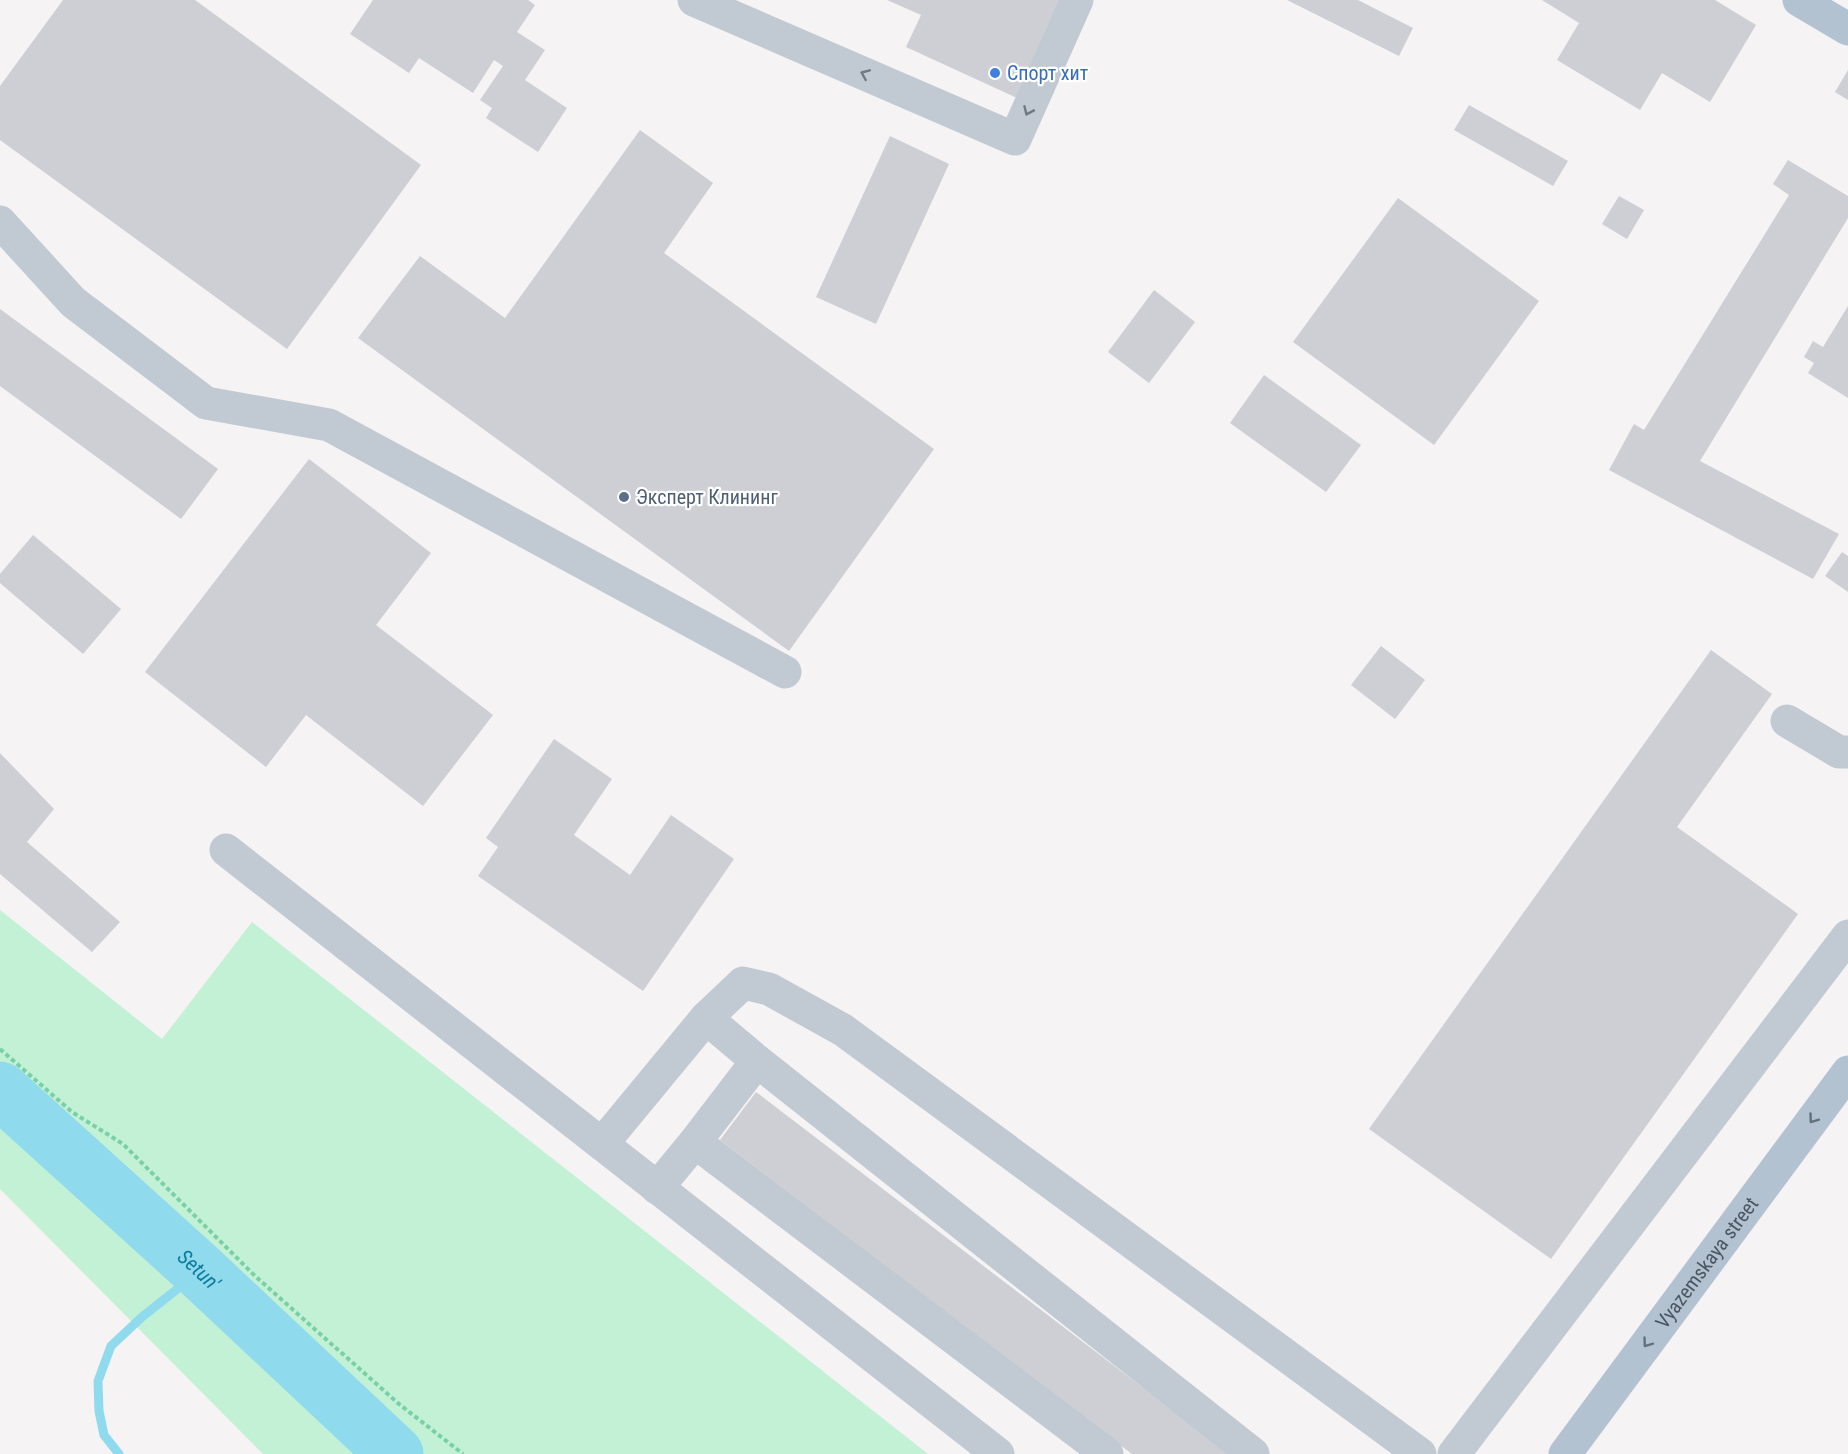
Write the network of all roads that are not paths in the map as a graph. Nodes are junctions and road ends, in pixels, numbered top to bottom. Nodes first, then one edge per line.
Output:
1 (694, 0) edge
2 (1077, 0) edge
3 (1799, 0) edge
4 (1848, 28) edge
5 (0, 222) edge
6 (784, 672) dead end
7 (1787, 721) dead end
8 (1848, 752) edge
9 (226, 850) dead end
10 (1848, 936) edge
11 (706, 1018) junction
12 (757, 1061) junction
13 (1848, 1072) edge
14 (695, 1142) junction
15 (602, 1144) junction
16 (657, 1188) junction
17 (998, 1454) edge
18 (1107, 1454) edge
19 (1254, 1454) edge
20 (1420, 1454) edge
21 (1454, 1454) edge
22 (1565, 1454) edge

2 -> 1 lane
3 - 4 main road
5 - 6 lane
7 - 8 lane
9 - 15 lane
10 - 21 lane
11 - 12 lane
11 - 15 lane
11 - 20 lane
12 - 14 lane
12 - 19 lane
13 -> 22 main road, Vyazemskaya street
14 - 16 lane
14 - 18 lane
15 - 16 lane
16 - 17 lane

